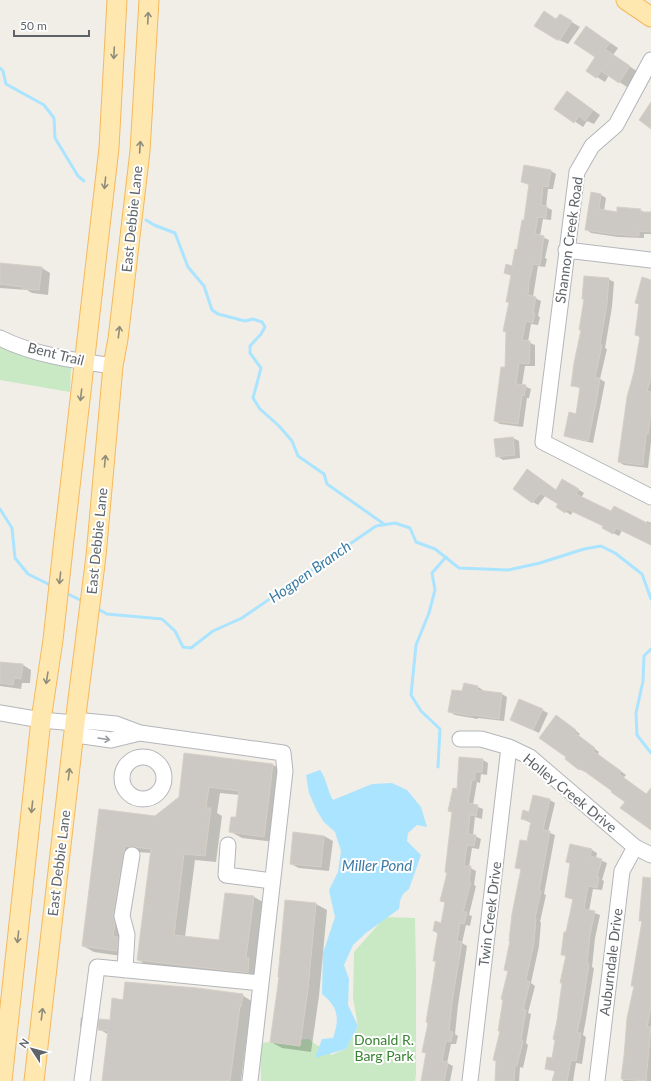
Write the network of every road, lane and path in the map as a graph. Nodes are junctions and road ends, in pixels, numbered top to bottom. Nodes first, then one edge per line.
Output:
1 (117, 0) edge
2 (148, 0) edge
3 (626, 0) edge
4 (651, 17) edge
5 (651, 60) edge
6 (566, 250) junction
7 (651, 260) edge
8 (0, 338) edge
9 (85, 362) junction
10 (113, 366) junction
11 (651, 497) edge
12 (0, 713) edge
13 (41, 720) junction
14 (75, 723) junction
15 (140, 733) junction
16 (460, 739) dead end
17 (509, 747) junction
18 (139, 756) dead end
19 (228, 845) dead end
20 (635, 847) junction
21 (132, 855) dead end
22 (651, 855) edge
23 (272, 881) junction
24 (125, 970) junction
25 (261, 983) junction
26 (3, 1049) edge
27 (2, 1081) edge
28 (34, 1081) edge
29 (82, 1081) edge
30 (250, 1081) edge
31 (470, 1081) edge
32 (597, 1081) edge

1 -> 9 main road
10 -> 2 main road, East Debbie Lane
3 - 4 main road
5 - 6 street, Shannon Creek Road
6 - 7 street
6 - 11 street, Shannon Creek Road
8 - 9 street, Bent Trail
9 - 10 street, Bent Trail
9 -> 13 main road
14 -> 10 main road, East Debbie Lane
12 - 13 street
13 - 14 street
13 -> 26 main road
14 - 15 street
28 -> 14 main road, East Debbie Lane
15 - 18 street
15 - 23 street
16 - 17 street, Holley Creek Drive
17 - 20 street, Holley Creek Drive
17 - 31 street, Twin Creek Drive
19 - 23 street
20 - 22 street, Holley Creek Drive
20 - 32 street, Auburndale Drive
21 - 24 street
23 - 25 street
24 - 25 street
24 - 29 street
25 - 30 street
26 - 27 main road

